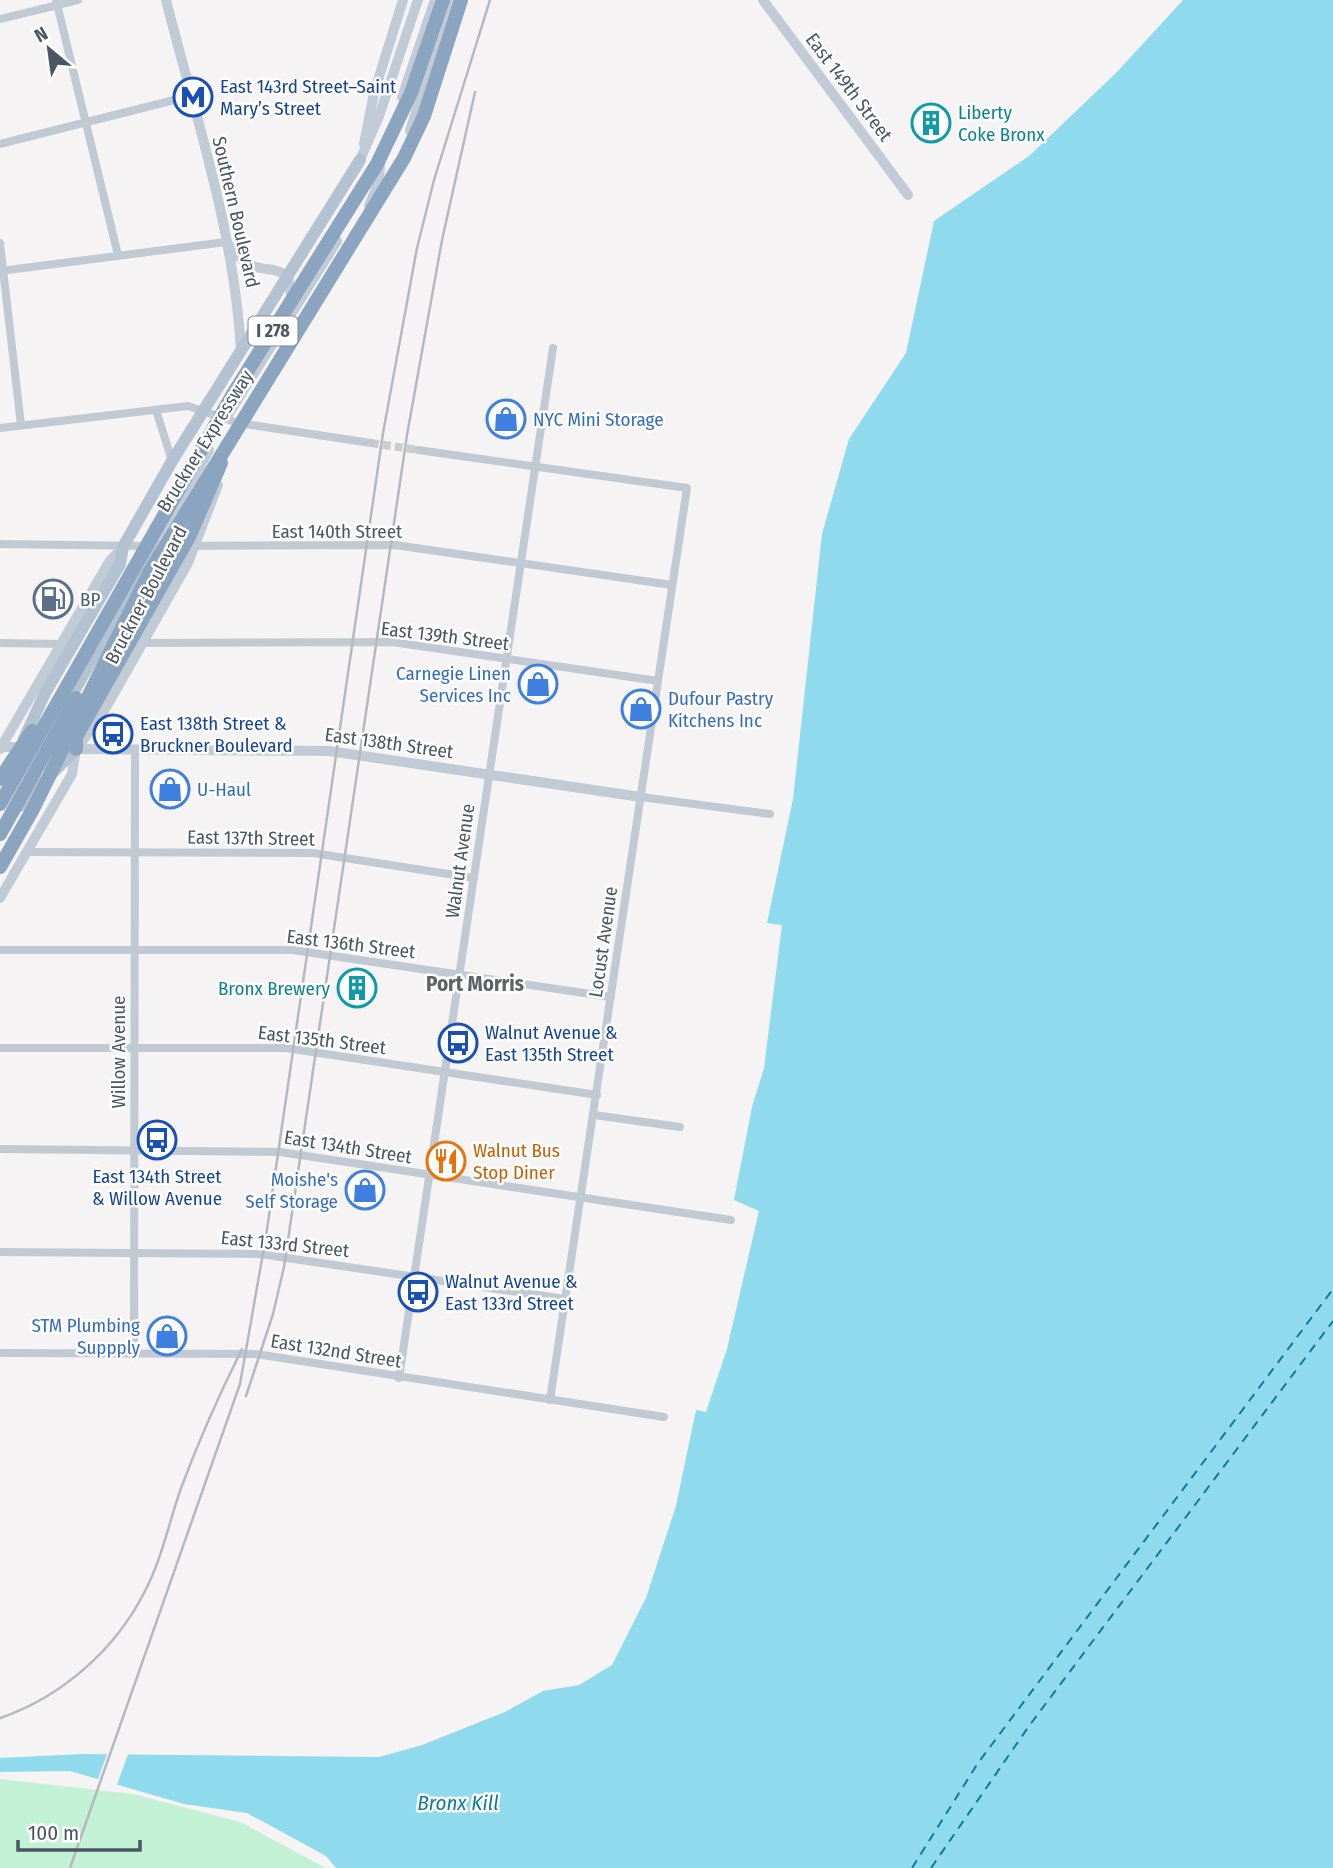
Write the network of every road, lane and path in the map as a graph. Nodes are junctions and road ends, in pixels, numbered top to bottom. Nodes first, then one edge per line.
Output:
1 (78, 0) edge
2 (166, 0) edge
3 (403, 0) edge
4 (418, 0) edge
5 (439, 0) edge
6 (452, 0) edge
7 (461, 0) edge
8 (763, 0) edge
9 (57, 3) edge
10 (0, 19) edge
11 (190, 96) junction
12 (85, 122) junction
13 (0, 144) edge
14 (360, 160) junction
15 (380, 164) junction
16 (908, 195) dead end
17 (367, 212) junction
18 (226, 242) junction
19 (0, 243) edge
20 (118, 255) junction
21 (2, 271) edge
22 (288, 276) junction
23 (294, 311) junction
24 (553, 348) dead end
25 (241, 352) junction
26 (204, 409) junction
27 (156, 410) junction
28 (227, 417) junction
29 (21, 425) junction
30 (0, 428) edge
31 (235, 429) junction
32 (371, 443) tunnel mouth
33 (418, 450) tunnel mouth
34 (172, 461) junction
35 (534, 466) junction
36 (0, 544) edge
37 (156, 546) junction
38 (123, 547) junction
39 (196, 547) junction
40 (520, 563) junction
41 (149, 573) junction
42 (672, 585) junction
43 (0, 643) edge
44 (142, 643) junction
45 (73, 648) junction
46 (506, 659) junction
47 (657, 681) junction
48 (0, 747) edge
49 (21, 747) junction
50 (41, 748) junction
51 (76, 749) junction
52 (135, 750) junction
53 (489, 775) junction
54 (0, 779) edge
55 (0, 795) edge
56 (640, 797) junction
57 (0, 804) edge
58 (769, 814) dead end
59 (0, 826) edge
60 (0, 834) edge
61 (27, 852) junction
62 (134, 853) junction
63 (0, 867) edge
64 (474, 878) junction
65 (0, 898) edge
66 (0, 950) edge
67 (134, 951) junction
68 (459, 975) junction
69 (611, 997) junction
70 (0, 1048) edge
71 (134, 1048) junction
72 (445, 1073) junction
73 (597, 1095) junction
74 (594, 1115) junction
75 (680, 1127) dead end
76 (0, 1149) edge
77 (134, 1149) junction
78 (429, 1175) junction
79 (581, 1198) junction
80 (731, 1220) dead end
81 (0, 1252) edge
82 (134, 1252) junction
83 (414, 1277) junction
84 (565, 1299) junction
85 (0, 1353) edge
86 (134, 1353) junction
87 (400, 1378) junction
88 (550, 1400) junction
89 (664, 1416) dead end

1 - 9 street
2 - 11 main road, Southern Boulevard
3 - 14 main road, Bruckner Boulevard
4 - 14 main road, Bruckner Boulevard
5 - 15 main road, Bruckner Boulevard
5 - 45 highway, Bruckner Expressway / I 278
6 - 17 main road, Bruckner Boulevard
7 - 31 highway, Bruckner Expressway / I 278
8 - 16 main road, East 149th Street
9 - 10 street
9 - 12 street
11 - 12 street
11 - 18 main road, Southern Boulevard
12 - 13 street
12 - 20 street
14 - 22 main road, Bruckner Boulevard
15 - 17 main road
15 - 23 main road, Bruckner Boulevard
17 - 31 main road, Bruckner Boulevard
18 - 20 street
18 - 22 main road
18 - 25 main road, Southern Boulevard
19 - 21 street
20 - 21 street
21 - 29 street
22 - 23 main road
22 - 25 main road, Bruckner Boulevard
23 - 28 main road, Bruckner Boulevard
24 - 35 street, Walnut Avenue
25 - 26 main road, Bruckner Boulevard
26 - 27 street
26 - 28 street
26 - 34 main road, Bruckner Boulevard
27 - 29 street
27 - 34 street
28 - 31 street
28 - 37 main road, Bruckner Boulevard
29 - 30 street
31 - 32 street
31 - 39 main road, Bruckner Boulevard
31 - 41 highway, Bruckner Expressway / I 278
31 - 51 highway
33 - 35 street
34 - 38 main road, Bruckner Boulevard
35 - 40 street, Walnut Avenue
35 - 42 street, Locust Avenue
36 - 38 street, East 140th Street
37 - 38 street, East 140th Street
37 - 39 street, East 140th Street
37 - 50 main road, Bruckner Boulevard
38 - 45 main road, Bruckner Boulevard
39 - 40 street, East 140th Street
39 - 44 main road, Bruckner Boulevard
40 - 42 street, East 140th Street
40 - 46 street, Walnut Avenue
41 - 60 highway
41 - 63 highway, Bruckner Expressway / I 278
42 - 47 street, Locust Avenue
43 - 45 street
44 - 46 street, East 139th Street
44 - 51 main road, Bruckner Boulevard
45 - 48 main road, Bruckner Boulevard
45 - 49 main road, Bruckner Boulevard
45 - 54 highway
45 - 57 highway, Bruckner Expressway / I 278
46 - 47 street, East 139th Street
46 - 53 street, Walnut Avenue
47 - 56 street, Locust Avenue
48 - 49 main road, East 138th Street
49 - 50 main road, East 138th Street
49 - 55 main road, Bruckner Boulevard
50 - 51 main road, East 138th Street
50 - 59 main road, Bruckner Boulevard
51 - 52 main road, East 138th Street
51 - 59 main road
51 - 61 main road, Bruckner Boulevard
52 - 53 main road, East 138th Street
52 - 62 street, Willow Avenue
53 - 56 main road, East 138th Street
53 - 64 street, Walnut Avenue
56 - 58 street, East 138th Street
56 - 69 street, Locust Avenue
61 - 62 street, East 137th Street
61 - 65 main road, Bruckner Boulevard
62 - 64 street, East 137th Street
62 - 67 street, Willow Avenue
64 - 68 street, Walnut Avenue
66 - 67 street, East 136th Street
67 - 68 street, East 136th Street
67 - 71 street, Willow Avenue
68 - 69 street, East 136th Street
68 - 72 street, Walnut Avenue
69 - 73 street, Locust Avenue
70 - 71 street, East 135th Street
71 - 72 street, East 135th Street
71 - 77 street, Willow Avenue
72 - 73 street, East 135th Street
72 - 78 street, Walnut Avenue
73 - 74 street, Locust Avenue
74 - 75 street
74 - 79 street, Locust Avenue
76 - 77 street, East 134th Street
77 - 78 street, East 134th Street
77 - 82 street, Willow Avenue
78 - 79 street, East 134th Street
78 - 83 street, Walnut Avenue
79 - 80 street, East 134th Street
79 - 84 street, Locust Avenue
81 - 82 street, East 133rd Street
82 - 83 street, East 133rd Street
82 - 86 street, Willow Avenue
83 - 84 street, East 133rd Street
83 - 87 street, Walnut Avenue
84 - 88 street, Locust Avenue
85 - 86 street, East 132nd Street
86 - 87 street, East 132nd Street
87 - 88 street, East 132nd Street
88 - 89 street, East 132nd Street

